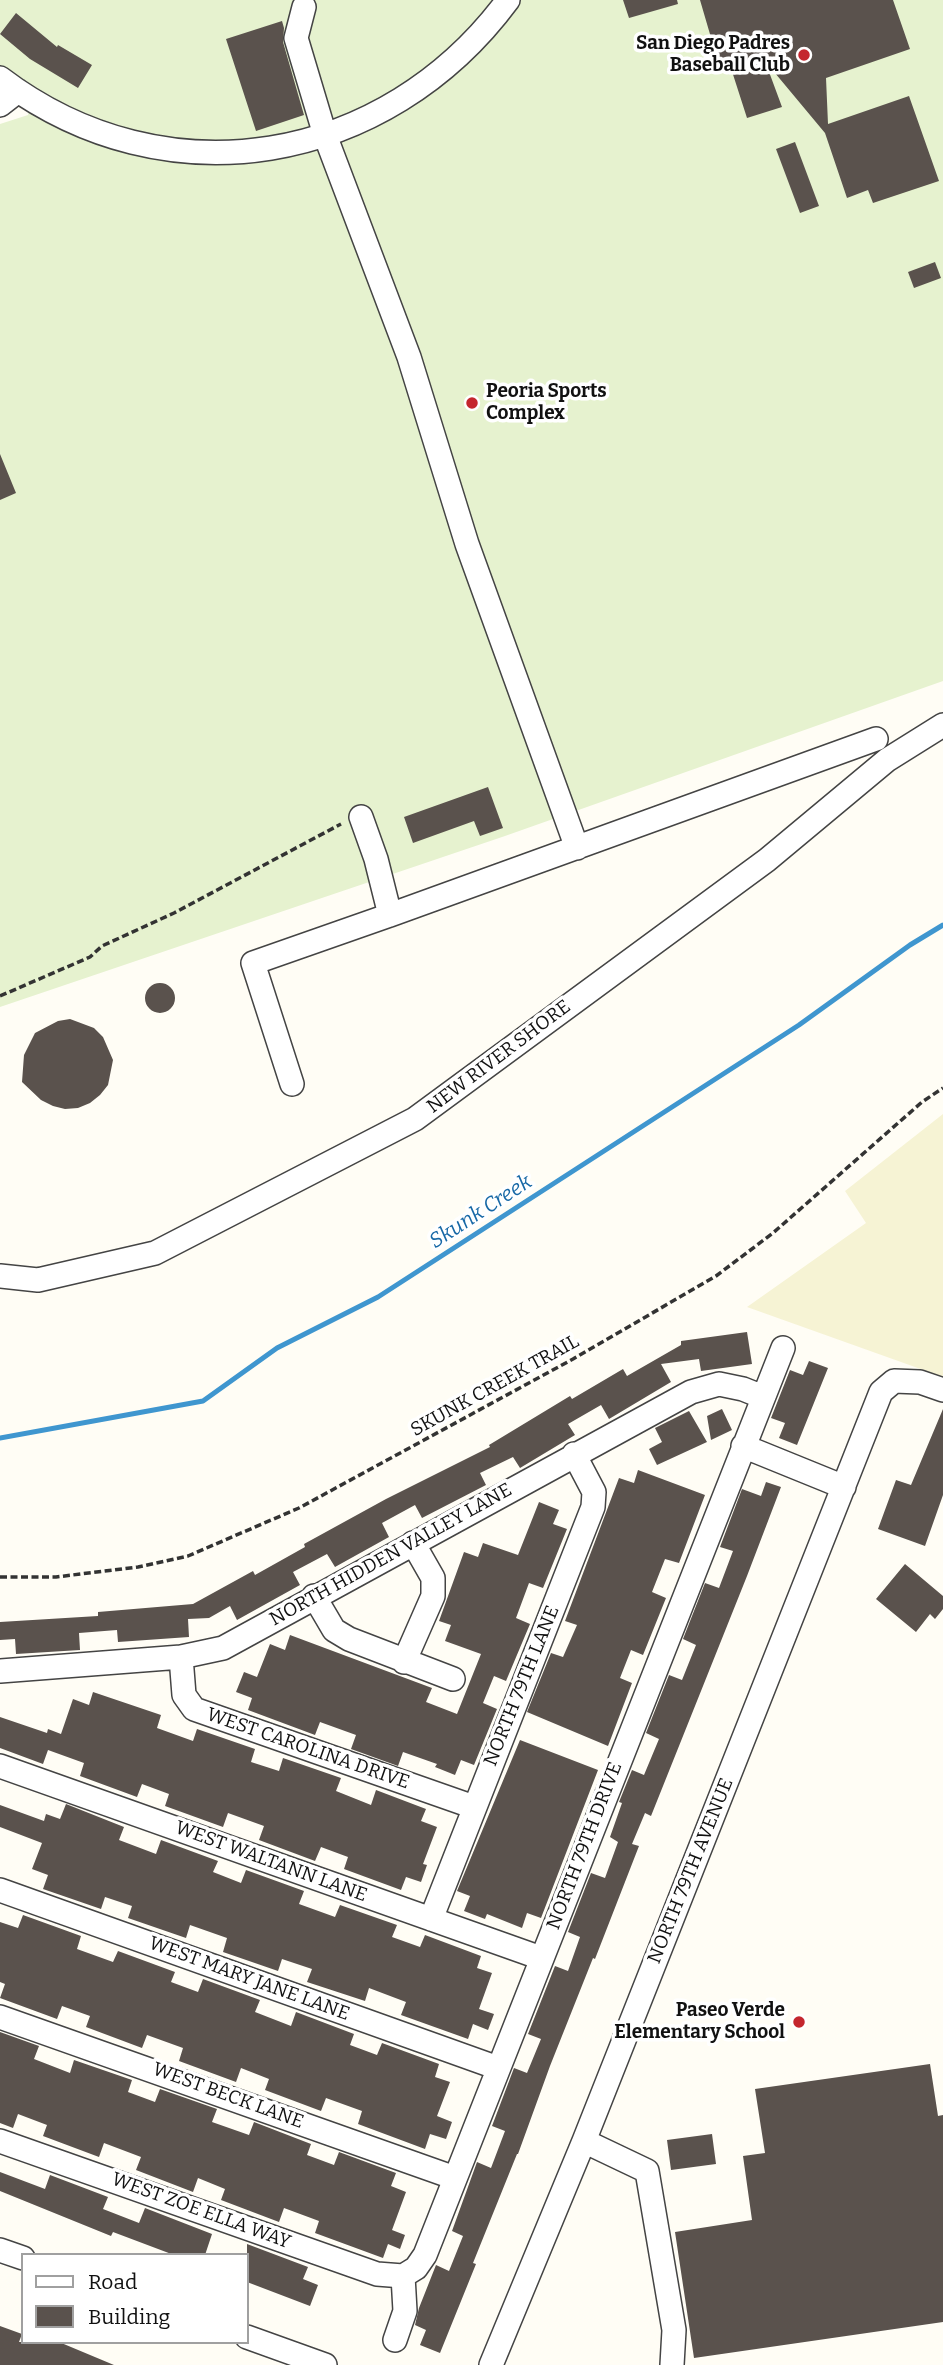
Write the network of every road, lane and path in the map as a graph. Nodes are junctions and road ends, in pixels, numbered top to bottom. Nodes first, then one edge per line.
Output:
1 (508, 0) edge
2 (304, 7) dead end
3 (6, 92) edge
4 (326, 135) junction
5 (943, 725) edge
6 (876, 739) dead end
7 (361, 817) joint
8 (577, 848) junction
9 (390, 915) junction
10 (0, 996) edge
11 (292, 1084) dead end
12 (943, 1088) edge
13 (0, 1276) edge
14 (783, 1348) dead end
15 (943, 1390) edge
16 (763, 1397) junction
17 (743, 1446) junction
18 (575, 1454) junction
19 (844, 1487) junction
20 (413, 1543) junction
21 (0, 1577) edge
22 (314, 1597) junction
23 (181, 1657) junction
24 (404, 1662) junction
25 (0, 1671) edge
26 (453, 1679) dead end
27 (0, 1766) edge
28 (474, 1807) junction
29 (0, 1890) edge
30 (431, 1919) junction
31 (541, 1958) junction
32 (0, 2017) edge
33 (498, 2068) junction
34 (0, 2141) edge
35 (584, 2141) junction
36 (455, 2178) junction
37 (0, 2250) edge
38 (21, 2257) edge
39 (403, 2276) junction
40 (248, 2337) edge
41 (395, 2340) dead end
42 (325, 2365) edge
43 (492, 2365) edge
44 (672, 2365) edge

1 - 4 street
2 - 4 street
3 - 4 street
4 - 8 street
5 - 13 street, NEW RIVER SHORE
6 - 8 street
7 - 9 street
7 - 10 path
8 - 9 street
9 - 11 street
12 - 21 path, SKUNK CREEK TRAIL
14 - 16 street, NORTH 79TH DRIVE
15 - 19 street, NORTH 79TH AVENUE
16 - 17 street, NORTH 79TH DRIVE
16 - 18 street, NORTH HIDDEN VALLEY LANE
17 - 19 street
17 - 31 street, NORTH 79TH DRIVE
18 - 20 street, NORTH HIDDEN VALLEY LANE
18 - 28 street, NORTH 79TH LANE
19 - 35 street, NORTH 79TH AVENUE
20 - 22 street, NORTH HIDDEN VALLEY LANE
20 - 24 street
22 - 23 street, NORTH HIDDEN VALLEY LANE
22 - 24 street
23 - 25 street, NORTH HIDDEN VALLEY LANE
23 - 28 street, WEST CAROLINA DRIVE
24 - 26 street
27 - 30 street, WEST WALTANN LANE
28 - 30 street, NORTH 79TH LANE
29 - 33 street, WEST MARY JANE LANE
30 - 31 street, WEST WALTANN LANE
31 - 33 street, NORTH 79TH DRIVE
32 - 36 street, WEST BECK LANE
33 - 36 street, NORTH 79TH DRIVE
34 - 39 street, WEST ZOE ELLA WAY
35 - 43 street, NORTH 79TH AVENUE
35 - 44 street
36 - 39 street, NORTH 79TH DRIVE
37 - 38 street
39 - 41 street
40 - 42 street

